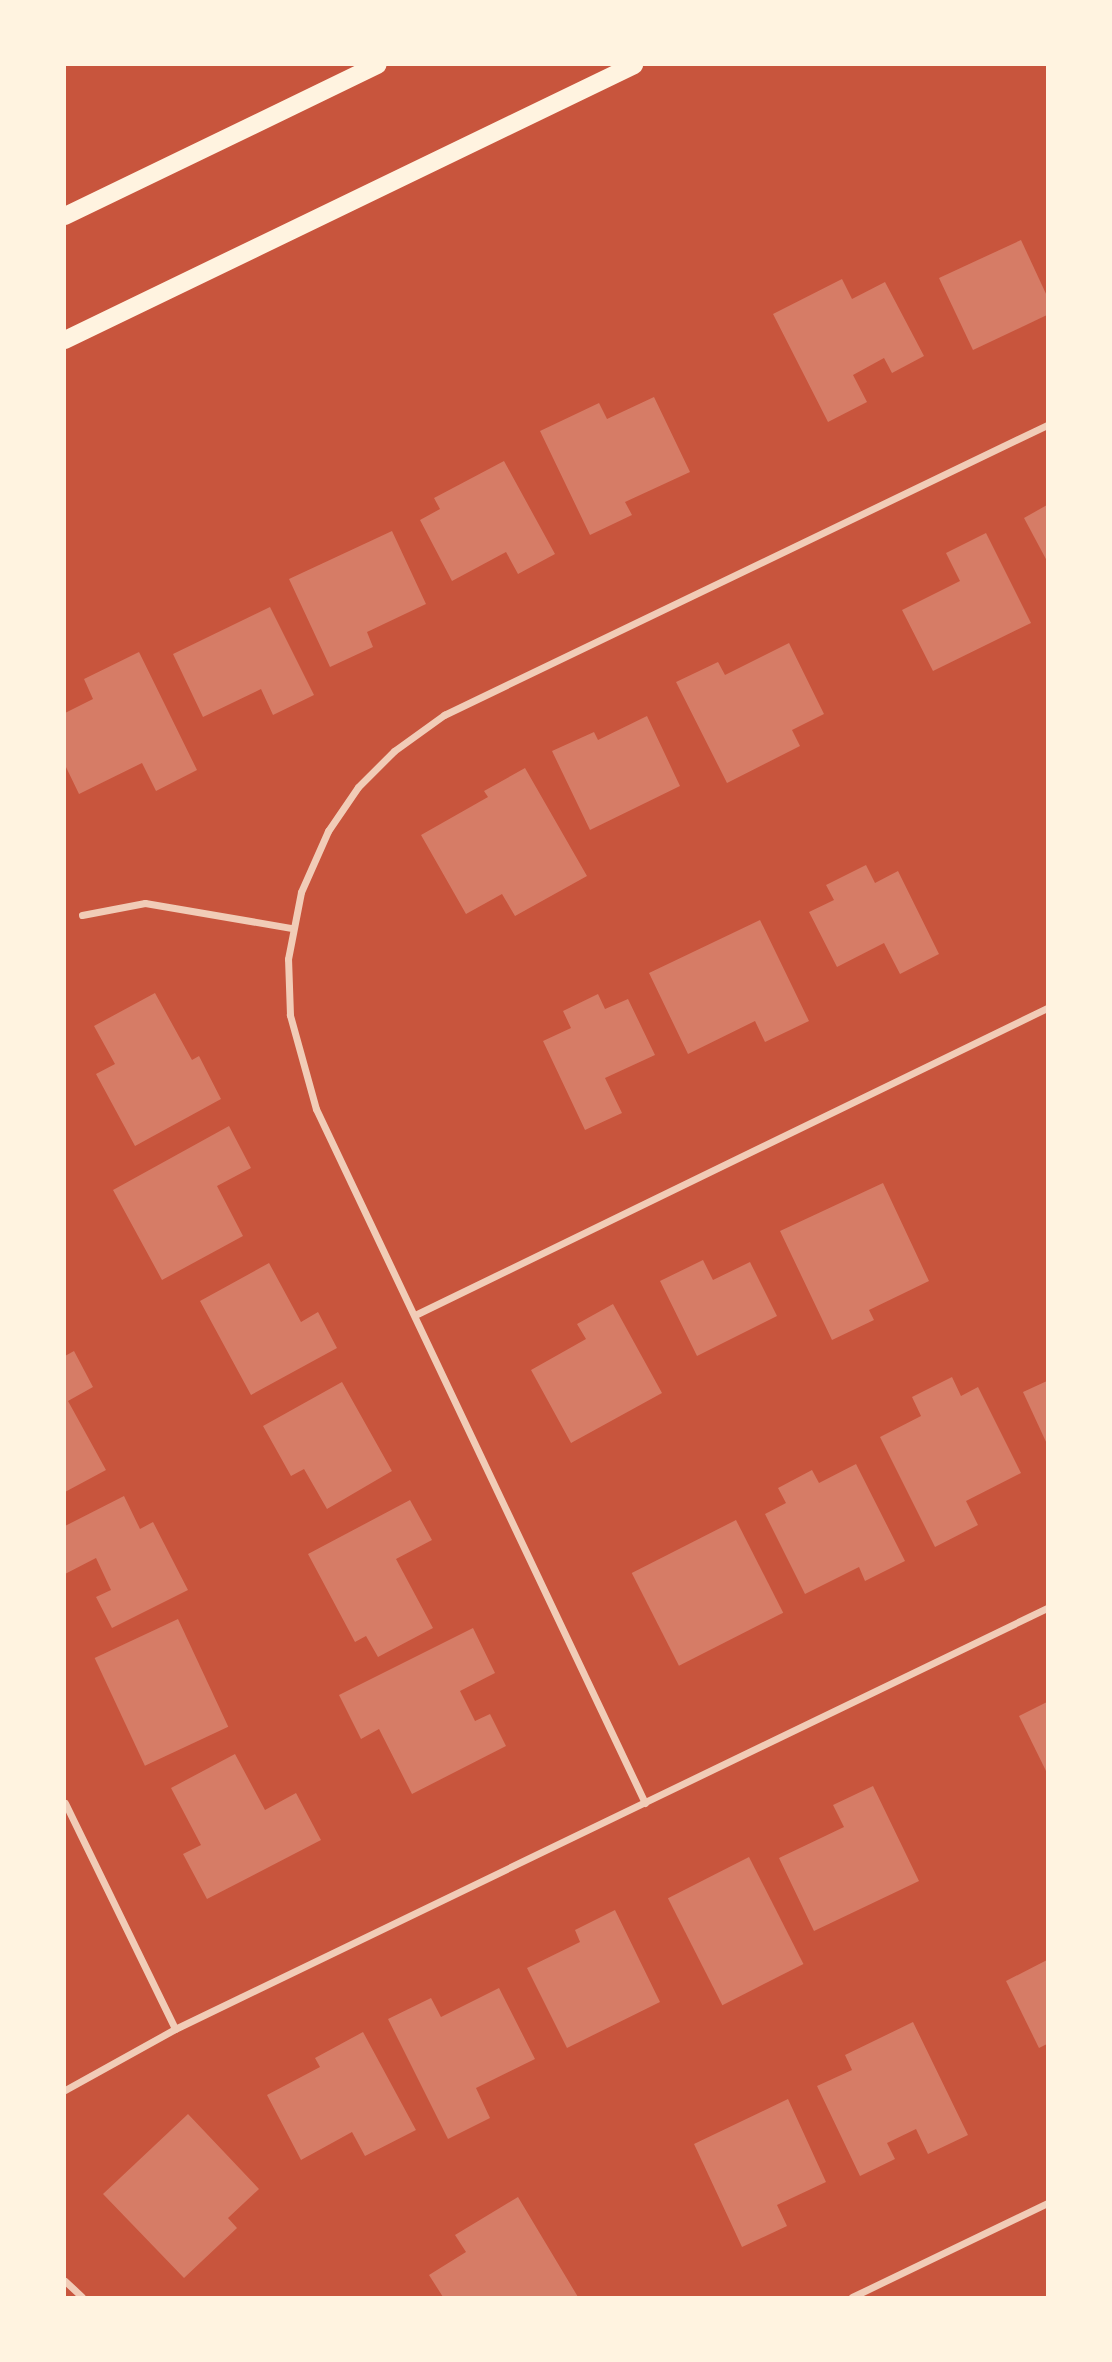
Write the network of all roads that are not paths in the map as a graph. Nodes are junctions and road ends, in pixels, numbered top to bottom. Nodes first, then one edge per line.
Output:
1 (377, 65) edge
2 (634, 65) edge
3 (65, 216) edge
4 (65, 340) edge
5 (1047, 425) edge
6 (82, 915) dead end
7 (292, 928) junction
8 (1047, 1009) edge
9 (415, 1315) junction
10 (1047, 1608) edge
11 (65, 1803) edge
12 (645, 1803) junction
13 (175, 2029) junction
14 (65, 2090) edge
15 (1047, 2203) edge
16 (65, 2281) edge
17 (82, 2297) edge
18 (852, 2297) edge

1 - 3 main road
2 - 4 main road
5 - 7 street
6 - 7 street
7 - 9 street
8 - 9 street
9 - 12 street
10 - 12 street
11 - 13 street
12 - 13 street
13 - 14 street
15 - 18 street
16 - 17 street

